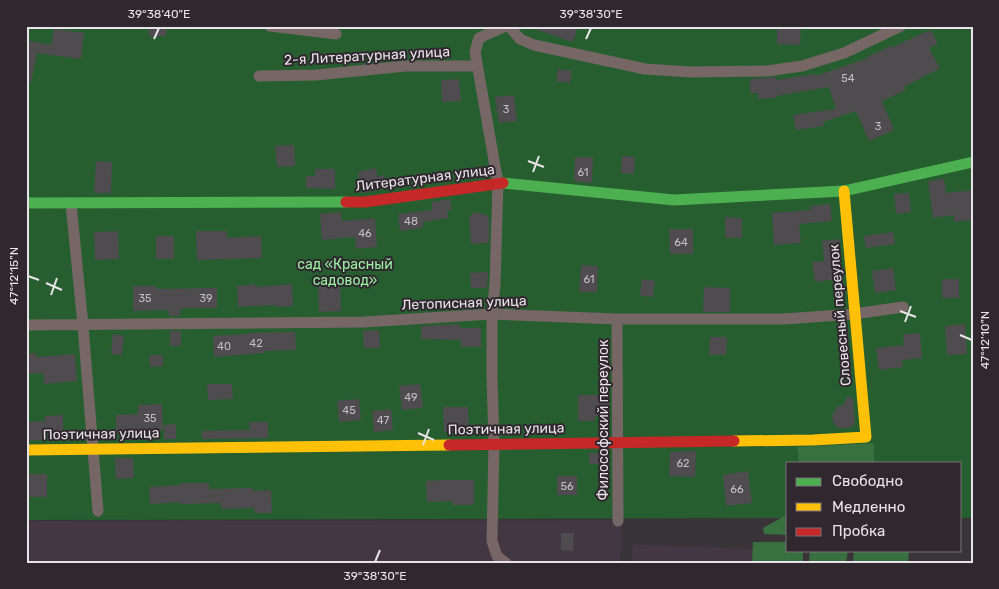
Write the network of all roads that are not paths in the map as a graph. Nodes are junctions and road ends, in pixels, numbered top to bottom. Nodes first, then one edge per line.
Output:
1 (270, 26) edge
2 (507, 26) edge
3 (901, 26) edge
4 (336, 34) dead end
5 (477, 66) junction
6 (259, 76) dead end
7 (973, 162) edge
8 (498, 183) junction
9 (844, 191) junction
10 (26, 203) edge
11 (71, 203) junction
12 (903, 307) dead end
13 (492, 314) junction
14 (854, 314) junction
15 (617, 319) junction
16 (26, 325) edge
17 (83, 326) junction
18 (866, 437) joint
19 (618, 443) junction
20 (494, 444) junction
21 (93, 449) junction
22 (26, 450) edge
23 (98, 511) dead end
24 (618, 521) dead end
25 (506, 563) edge

1 - 4 street
2 - 3 street
2 - 5 street
5 - 6 street, 2-я Литературная улица
5 - 8 street
7 - 9 street, Литературная улица
8 - 9 street, Литературная улица
8 - 11 street, Литературная улица
8 - 13 street
9 - 14 street, Словесный переулок
10 - 11 street, Литературная улица
11 - 17 street
12 - 14 street, Летописная улица
13 - 15 street, Летописная улица
13 - 17 street, Летописная улица
13 - 20 street
14 - 15 street, Летописная улица
14 - 18 street, Словесный переулок
15 - 19 street, Философский переулок
16 - 17 street, Летописная улица
17 - 21 street
18 - 19 street, Поэтичная улица
19 - 20 street, Поэтичная улица
19 - 24 street, Философский переулок
20 - 21 street, Поэтичная улица
20 - 25 street
21 - 22 street, Поэтичная улица
21 - 23 street

